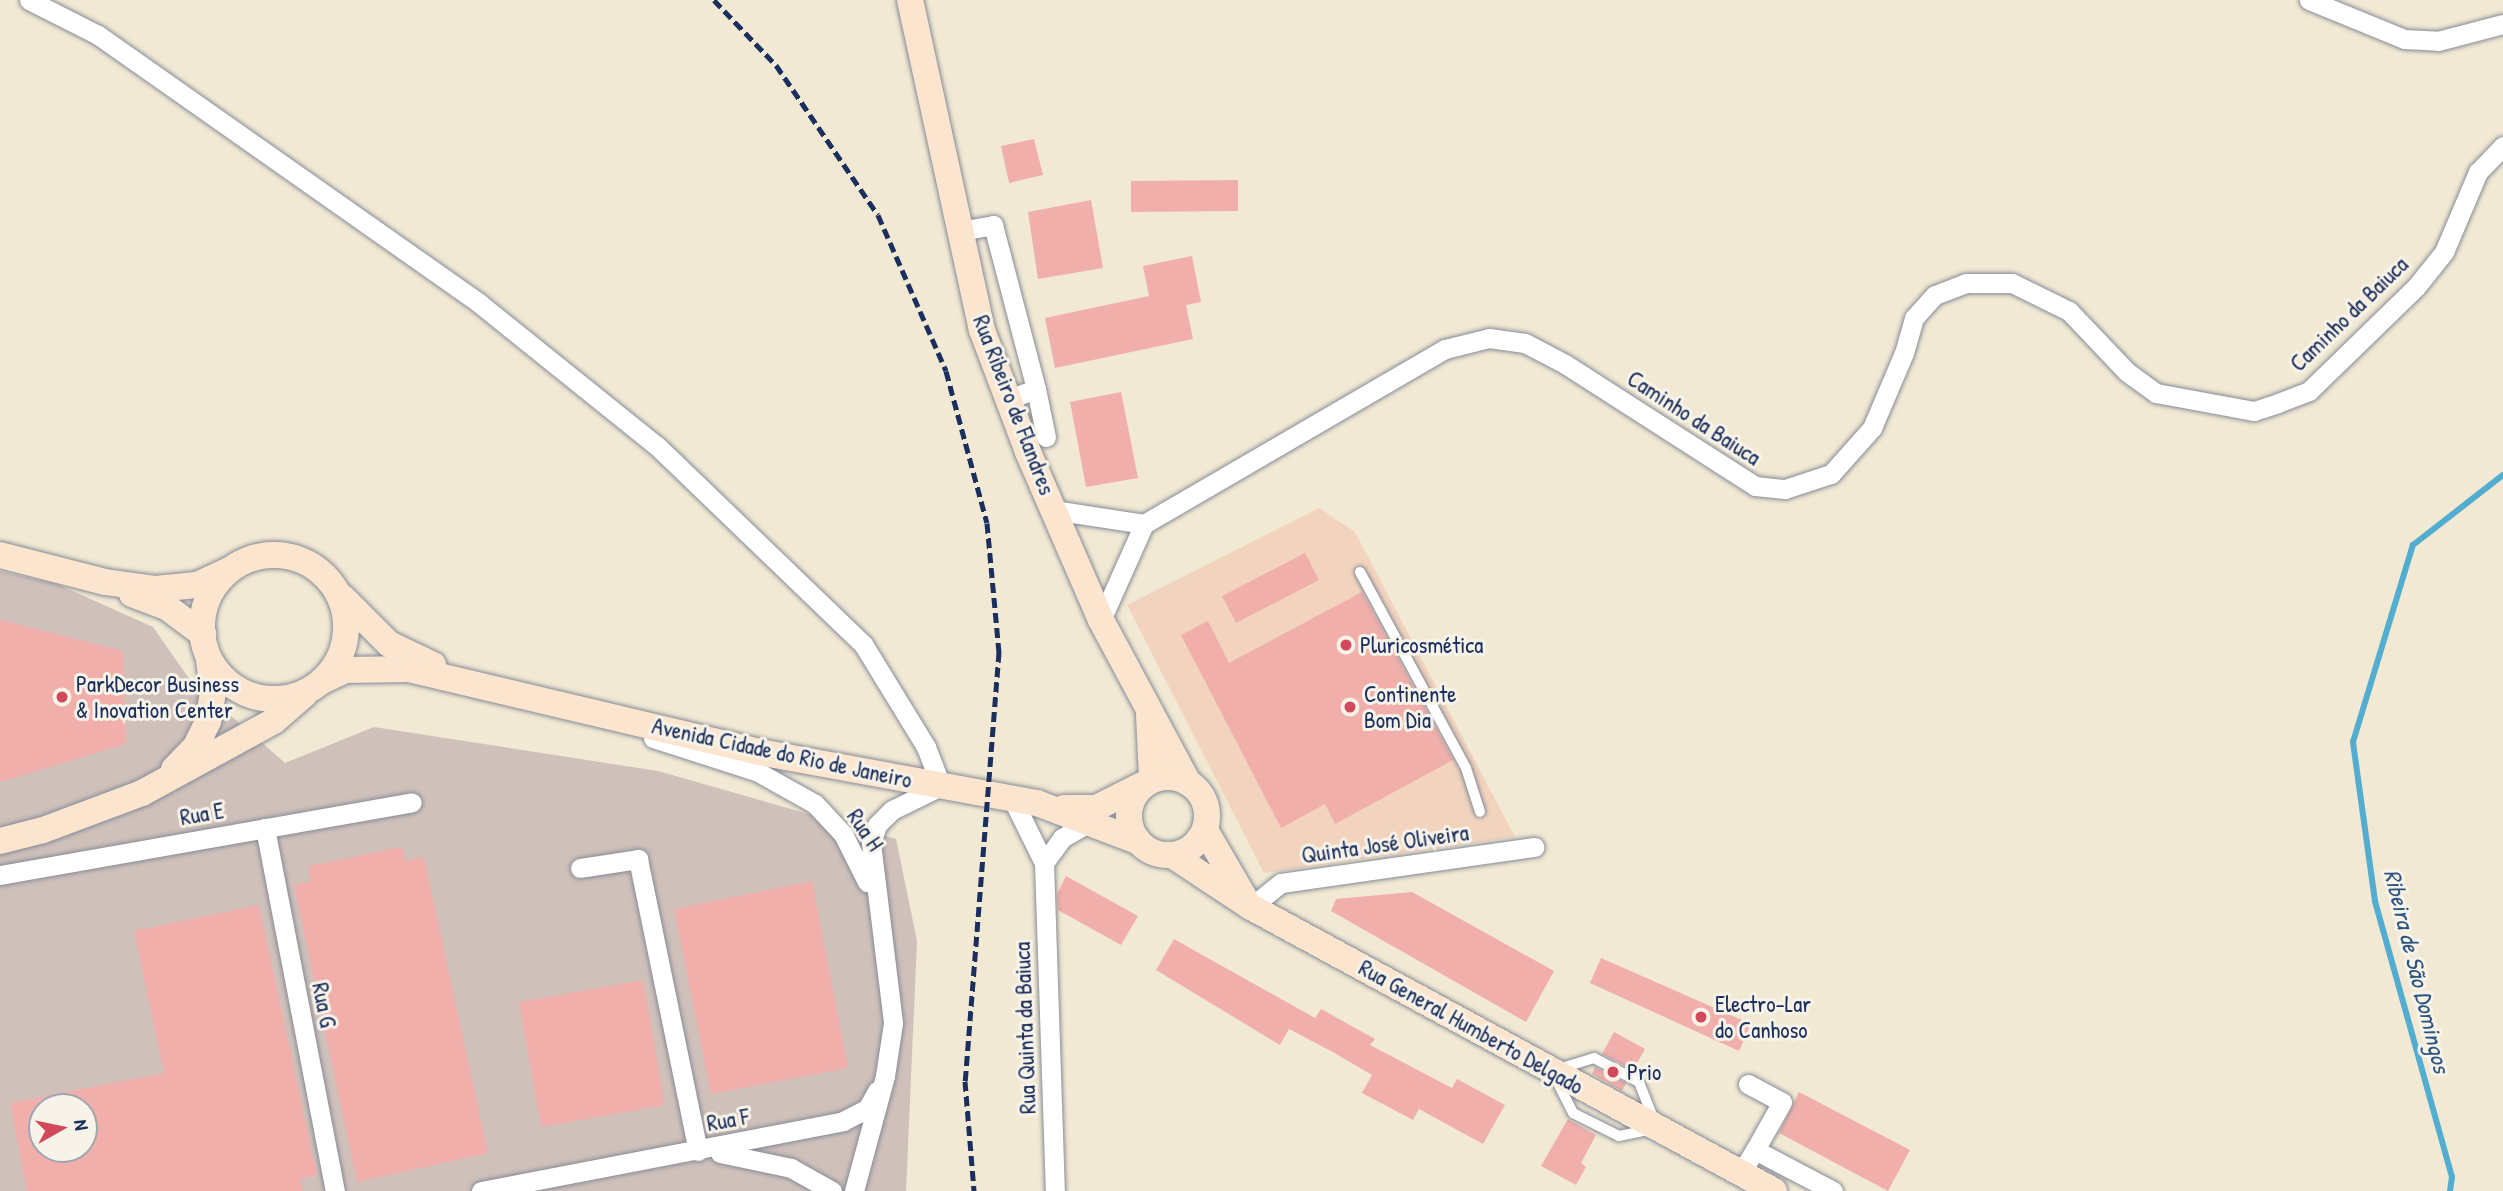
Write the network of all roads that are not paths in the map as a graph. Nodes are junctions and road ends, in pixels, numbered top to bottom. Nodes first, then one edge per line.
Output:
1 (29, 0) edge
2 (910, 0) edge
3 (2309, 0) edge
4 (2503, 24) edge
5 (2503, 146) edge
6 (960, 231) junction
7 (1036, 389) junction
8 (1008, 399) junction
9 (1046, 437) dead end
10 (1053, 510) junction
11 (1144, 524) junction
12 (0, 555) edge
13 (232, 568) junction
14 (1360, 572) dead end
15 (105, 582) junction
16 (337, 592) junction
17 (1101, 620) junction
18 (205, 644) junction
19 (315, 686) junction
20 (514, 694) junction
21 (1148, 712) junction
22 (1148, 782) junction
23 (1188, 782) junction
24 (941, 786) junction
25 (142, 793) junction
26 (1012, 798) junction
27 (412, 802) dead end
28 (1052, 807) junction
29 (1480, 812) dead end
30 (1090, 822) junction
31 (265, 828) junction
32 (43, 830) junction
33 (1205, 830) junction
34 (0, 835) edge
35 (0, 841) edge
36 (1137, 841) junction
37 (1534, 847) dead end
38 (1172, 855) junction
39 (1044, 863) junction
40 (580, 868) dead end
41 (0, 875) edge
42 (1251, 907) junction
43 (877, 913) junction
44 (886, 1076) junction
45 (1748, 1084) dead end
46 (1755, 1150) junction
47 (698, 1151) junction
48 (1741, 1173) junction
49 (335, 1191) edge
50 (481, 1191) edge
51 (832, 1191) edge
52 (854, 1191) edge
53 (1055, 1191) edge
54 (1774, 1191) edge
55 (1833, 1191) edge

1 - 24 street
2 - 6 main road, Rua Ribeiro de Flandres
3 - 4 street
5 - 11 street, Caminho da Baiuca
6 - 7 street
6 - 8 main road, Rua Ribeiro de Flandres
7 - 8 street
7 - 9 street
8 - 10 main road, Rua Ribeiro de Flandres
10 - 11 street
10 - 17 main road, Rua Ribeiro de Flandres
11 - 17 street
12 - 15 main road
13 - 15 main road
13 - 16 main road
13 - 18 main road
14 - 29 lane
15 - 18 main road
16 - 19 main road
16 - 20 main road, Avenida Cidade do Rio de Janeiro
17 - 21 main road, Rua Ribeiro de Flandres
18 - 19 main road
18 - 25 main road
19 - 20 main road, Avenida Cidade do Rio de Janeiro
19 - 25 main road
20 - 24 main road, Avenida Cidade do Rio de Janeiro
20 - 43 street, Rua H
21 - 22 main road, Rua Ribeiro de Flandres
21 - 23 main road, Rua Ribeiro de Flandres
22 - 23 main road
22 - 28 main road
22 - 36 main road, Rua Ribeiro de Flandres
23 - 33 main road, Rua Ribeiro de Flandres
24 - 26 main road, Avenida Cidade do Rio de Janeiro
24 - 43 street, Rua H
25 - 32 main road
26 - 28 main road, Avenida Cidade do Rio de Janeiro
26 - 39 street, Rua Quinta da Baiuca
27 - 31 street, Rua E
28 - 30 main road
30 - 36 main road
30 - 39 street
31 - 41 street, Rua E
31 - 49 street, Rua G
32 - 34 main road
32 - 35 main road
33 - 38 main road
33 - 42 main road, Rua Ribeiro de Flandres
36 - 38 main road
37 - 42 street, Quinta José Oliveira
38 - 42 main road, Rua General Humberto Delgado
39 - 53 street, Rua Quinta da Baiuca
40 - 47 street
42 - 48 main road, Rua General Humberto Delgado
43 - 44 street, Rua H
44 - 47 street, Rua F
44 - 52 street, Rua H
45 - 46 street
46 - 48 street
46 - 55 street
47 - 50 street
47 - 51 street, Rua F
48 - 54 main road, Rua General Humberto Delgado

